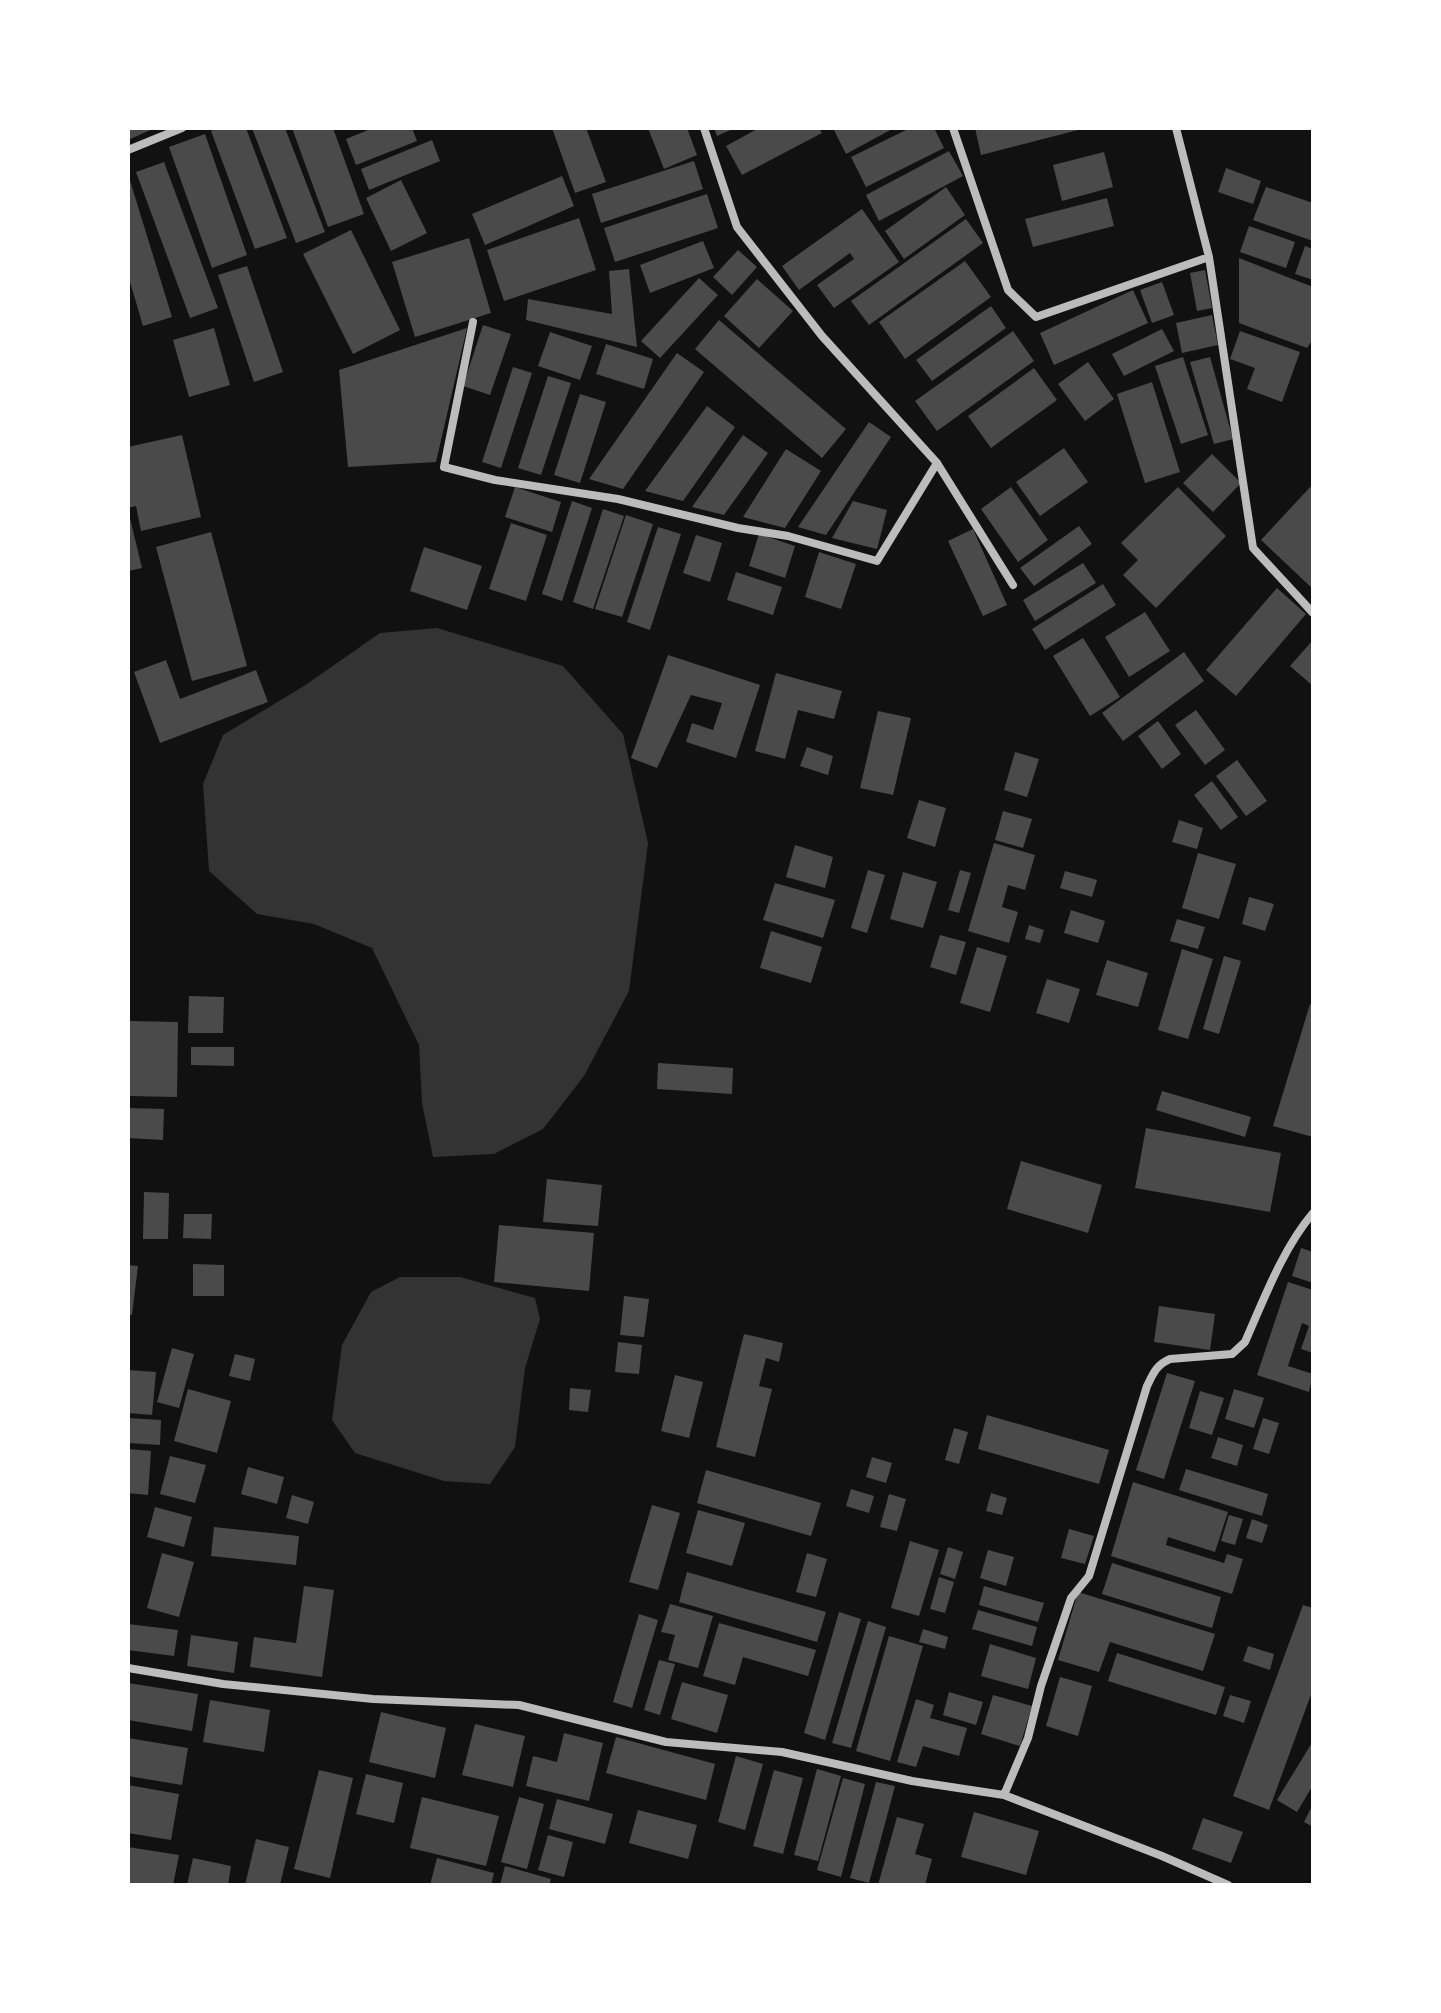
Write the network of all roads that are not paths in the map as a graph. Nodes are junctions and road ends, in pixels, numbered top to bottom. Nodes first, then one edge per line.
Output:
1 (182, 128) edge
2 (704, 128) edge
3 (953, 128) edge
4 (1176, 128) edge
5 (128, 150) edge
6 (1209, 257) junction
7 (473, 322) dead end
8 (937, 463) junction
9 (1013, 585) dead end
10 (1313, 613) edge
11 (1313, 1213) edge
12 (128, 1668) edge
13 (1004, 1795) junction
14 (1228, 1885) edge

1 - 5 street
2 - 8 street
3 - 6 street
4 - 6 street
6 - 10 street
7 - 8 street
8 - 9 street
11 - 13 street
12 - 13 street
13 - 14 street

